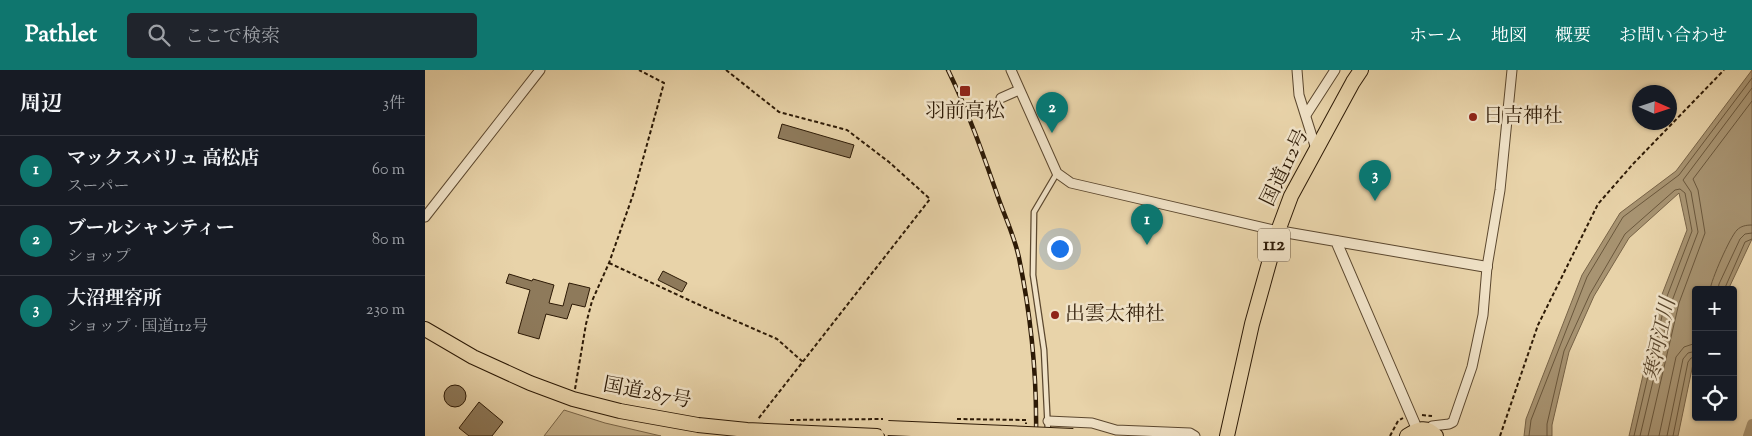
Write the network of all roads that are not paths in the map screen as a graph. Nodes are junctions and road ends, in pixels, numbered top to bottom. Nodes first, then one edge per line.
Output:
1 (540, 70) edge
2 (1011, 70) edge
3 (1297, 70) edge
4 (1335, 70) edge
5 (1361, 70) edge
6 (1512, 70) edge
7 (1019, 90) junction
8 (1001, 98) dead end
9 (1305, 115) junction
10 (1316, 149) junction
11 (1057, 173) junction
12 (425, 217) edge
13 (1278, 231) junction
14 (1336, 241) junction
15 (1487, 267) junction
16 (425, 329) edge
17 (1048, 421) junction
18 (882, 432) edge
19 (747, 433) edge
20 (832, 433) junction
21 (1422, 433) edge
22 (847, 436) edge
23 (1047, 436) edge
24 (1073, 436) edge
25 (1195, 436) edge
26 (1227, 436) edge

1 - 12 street
2 - 7 street
3 - 9 street
4 - 9 street
5 - 10 highway, 国道112号 / 112
6 - 15 street
7 - 8 street
7 - 11 street
9 - 10 street
10 - 13 highway, 国道112号 / 112
11 - 13 street
11 - 17 lane
13 - 14 street
13 - 26 highway, 国道112号 / 112
14 - 15 street
14 - 21 street
15 - 21 street
16 - 19 highway, 国道287号
17 - 23 lane
17 - 25 street
18 - 20 highway
18 - 24 highway, bridge
19 - 20 highway, 国道287号
20 - 22 highway

